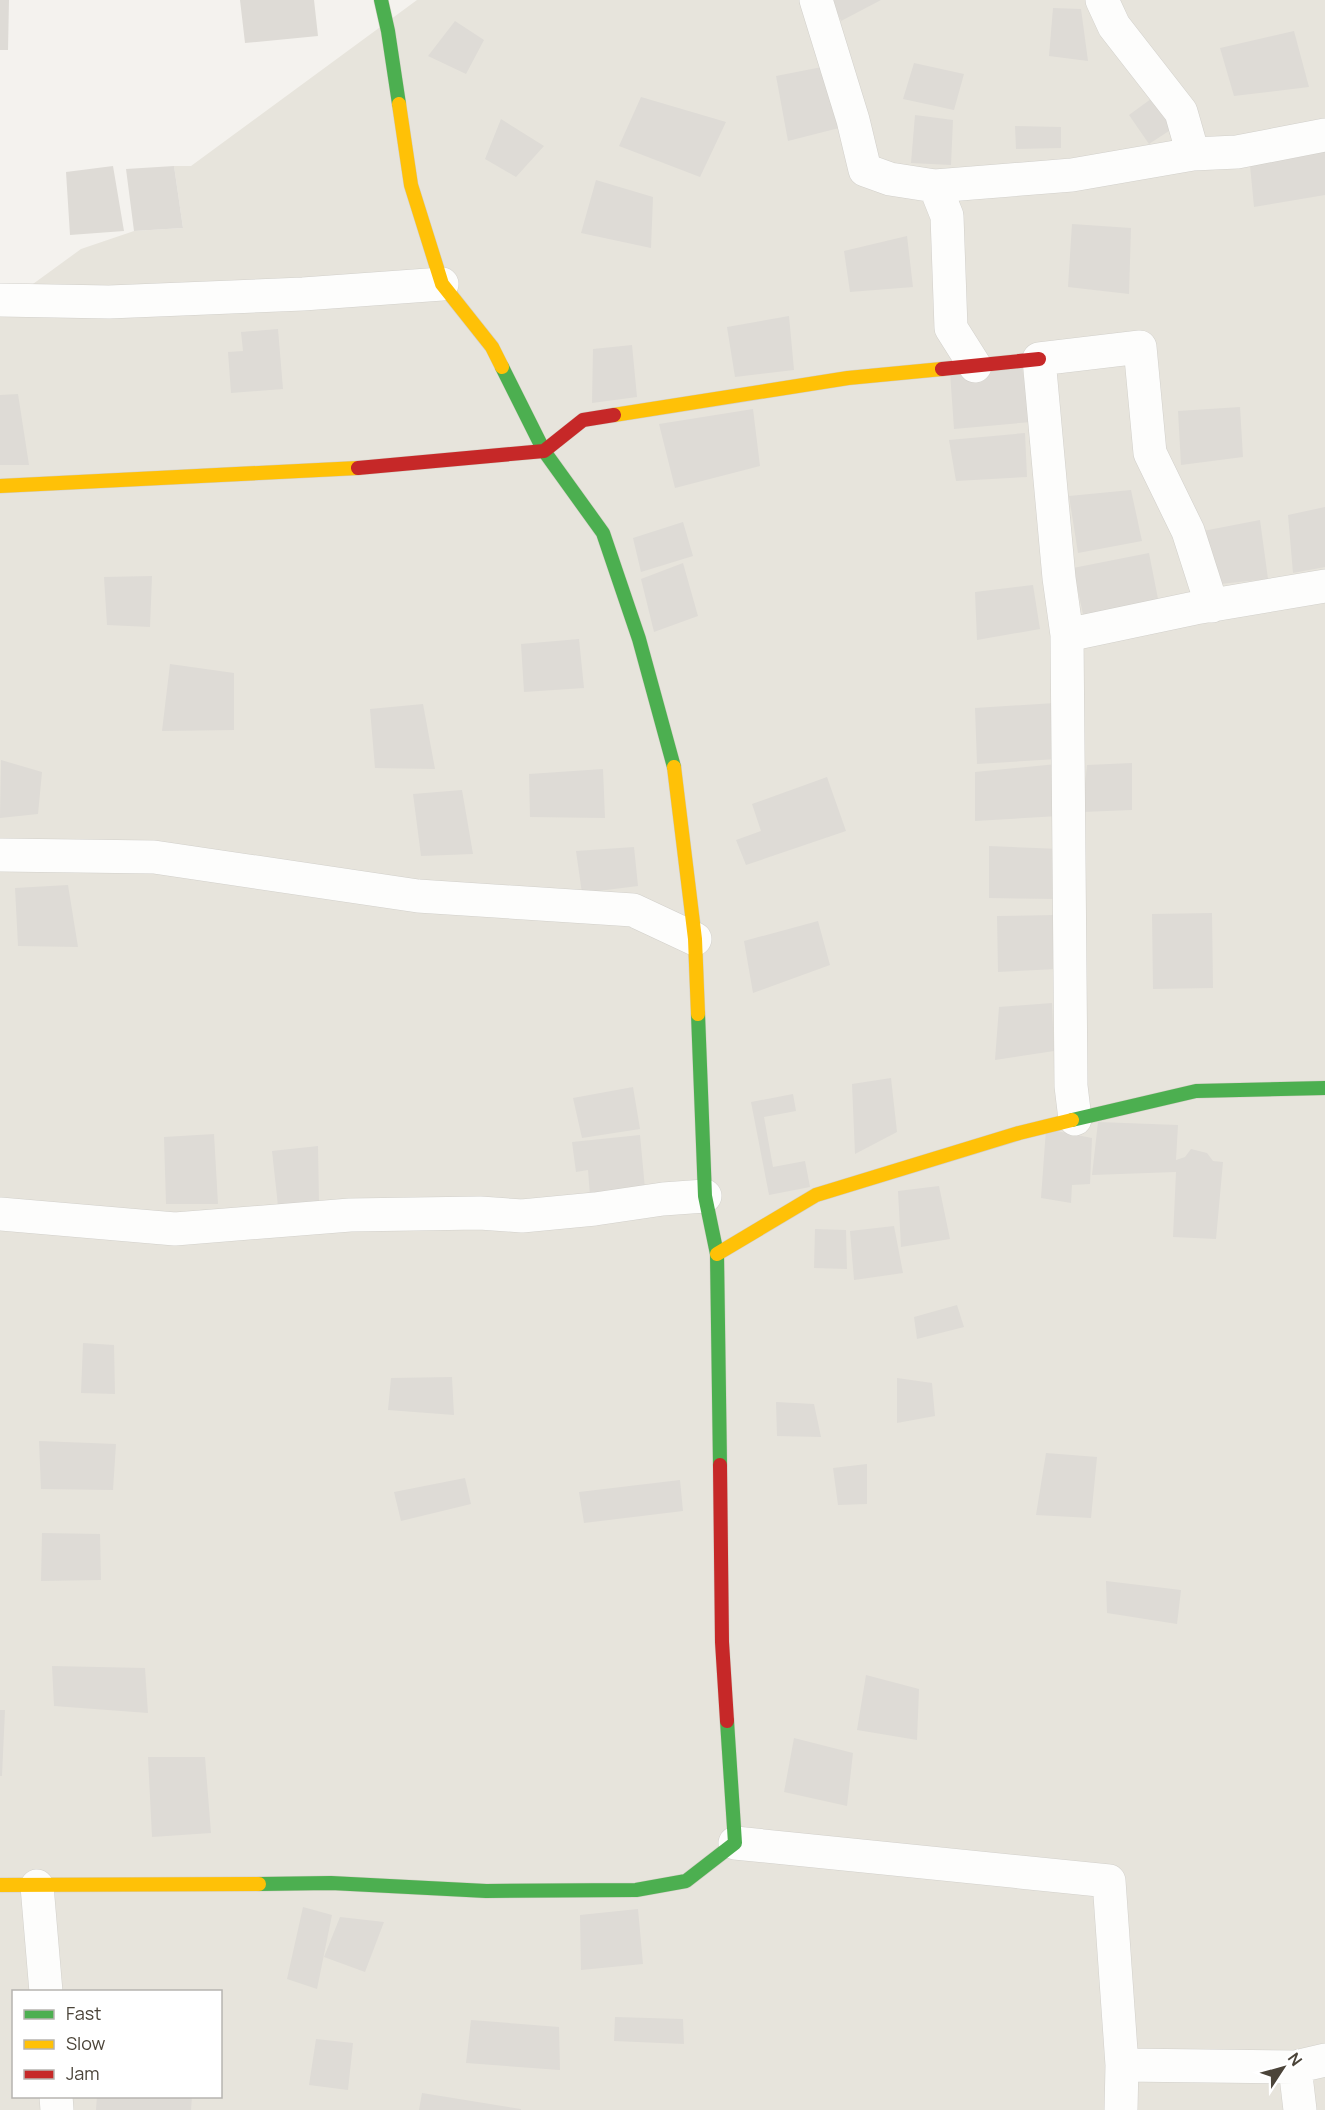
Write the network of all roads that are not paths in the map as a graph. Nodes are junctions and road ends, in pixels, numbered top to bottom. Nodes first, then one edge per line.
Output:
1 (381, 0) edge
2 (816, 0) edge
3 (1102, 0) edge
4 (1325, 135) edge
5 (1193, 154) junction
6 (935, 186) junction
7 (442, 284) junction
8 (0, 300) edge
9 (1039, 359) junction
10 (975, 366) junction
11 (544, 451) junction
12 (0, 486) edge
13 (1325, 586) edge
14 (1212, 606) junction
15 (1067, 634) junction
16 (0, 855) edge
17 (695, 939) junction
18 (1325, 1088) edge
19 (1075, 1119) junction
20 (705, 1196) junction
21 (0, 1214) edge
22 (717, 1254) junction
23 (735, 1843) junction
24 (0, 1885) edge
25 (37, 1887) junction
26 (46, 1990) edge
27 (1310, 2063) edge
28 (1122, 2065) junction
29 (1121, 2110) edge
30 (1300, 2110) edge

1 - 7 street
2 - 6 street
3 - 5 street
4 - 5 street
5 - 6 street
6 - 10 street
7 - 8 street
7 - 11 street
9 - 10 street
9 - 14 street
9 - 15 street
10 - 11 street
11 - 12 street
11 - 17 street
13 - 14 street
14 - 15 street
15 - 19 street
16 - 17 street
17 - 20 street
18 - 19 street
19 - 22 street
20 - 21 street
20 - 22 street
22 - 23 street
23 - 25 street
23 - 28 street
24 - 25 street
25 - 26 street
27 - 28 street
27 - 30 street
28 - 29 street

